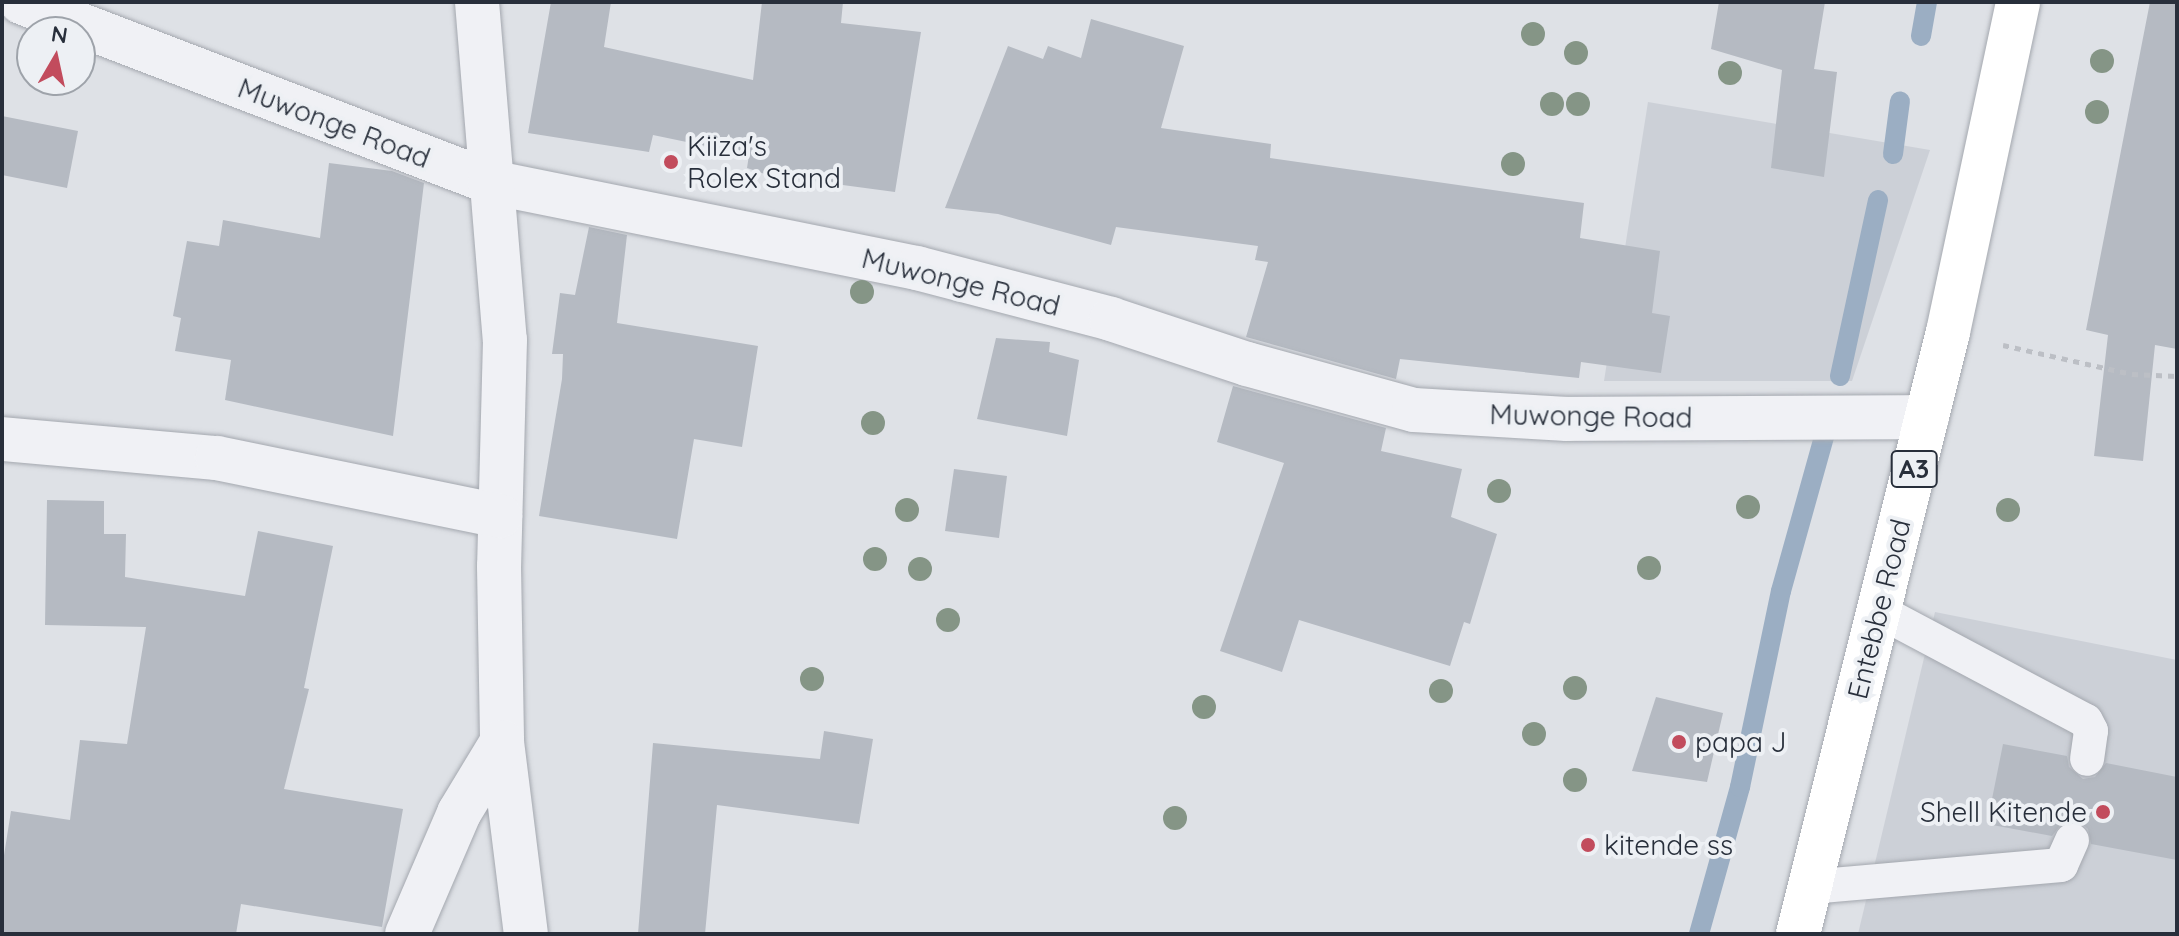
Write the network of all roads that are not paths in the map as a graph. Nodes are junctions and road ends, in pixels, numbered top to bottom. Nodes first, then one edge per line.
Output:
1 (21, 2) edge
2 (477, 2) edge
3 (2018, 2) edge
4 (490, 182) junction
5 (1927, 417) junction
6 (2, 439) edge
7 (500, 516) junction
8 (1879, 611) junction
9 (502, 742) junction
10 (2087, 759) dead end
11 (2072, 840) dead end
12 (1810, 887) junction
13 (407, 934) edge
14 (526, 934) edge
15 (1798, 934) edge

1 - 4 street, Muwonge Road
2 - 4 street
3 - 5 main road, Entebbe Road / A3
4 - 5 street, Muwonge Road
4 - 7 street
5 - 8 main road, Entebbe Road / A3
6 - 7 street
7 - 9 street
8 - 10 lane
8 - 12 main road, Entebbe Road / A3
9 - 13 street
9 - 14 street
11 - 12 lane
12 - 15 main road, Entebbe Road / A3

